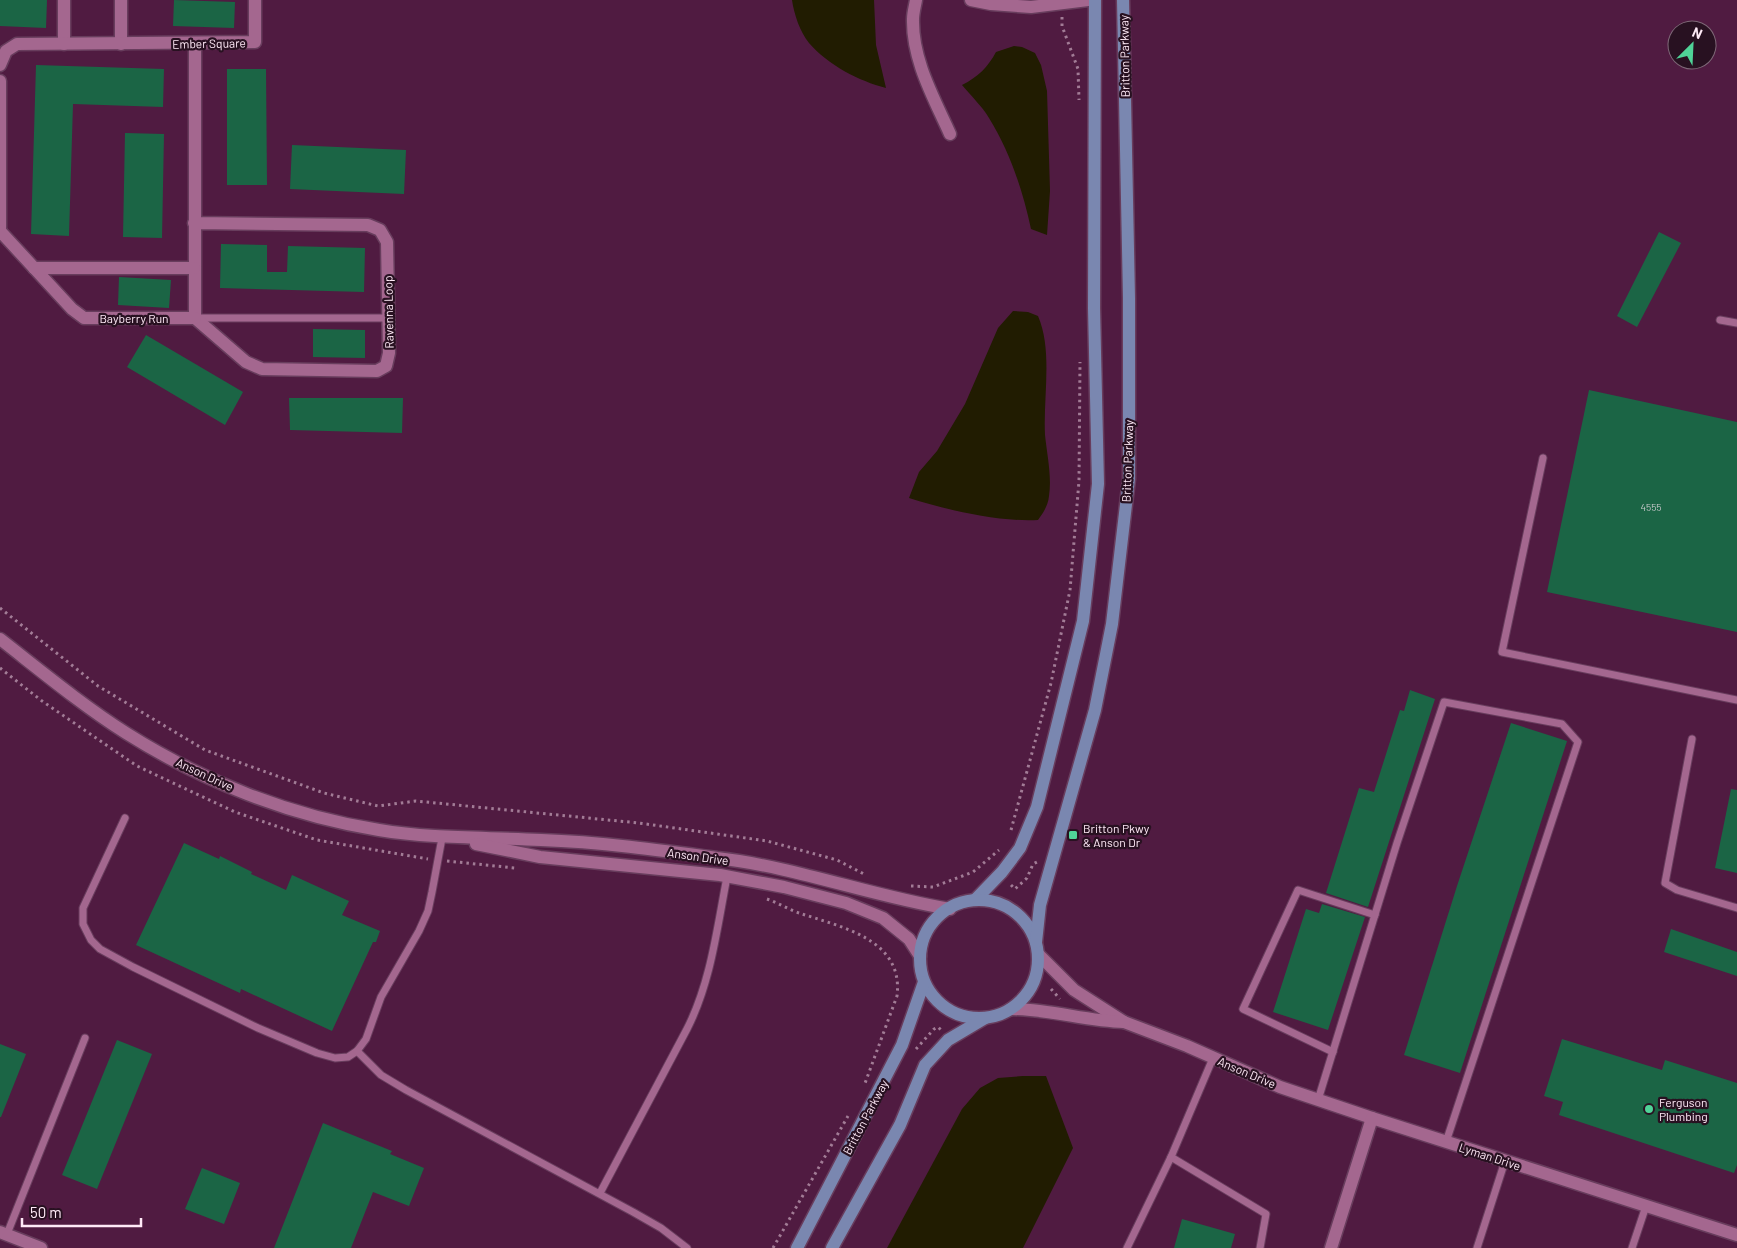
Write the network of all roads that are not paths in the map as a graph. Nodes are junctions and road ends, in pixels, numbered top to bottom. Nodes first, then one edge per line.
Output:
1 (64, 0) edge
2 (122, 0) edge
3 (255, 0) edge
4 (916, 0) edge
5 (971, 0) edge
6 (1088, 0) edge
7 (1095, 0) edge
8 (1113, 0) edge
9 (1123, 0) edge
10 (195, 43) junction
11 (64, 44) junction
12 (121, 44) junction
13 (0, 65) edge
14 (0, 81) edge
15 (950, 134) dead end
16 (194, 223) junction
17 (0, 232) edge
18 (34, 268) junction
19 (194, 268) junction
20 (195, 318) junction
21 (388, 318) junction
22 (1720, 320) dead end
23 (1737, 323) edge
24 (1543, 458) dead end
25 (0, 639) edge
26 (1737, 700) edge
27 (1692, 739) dead end
28 (125, 818) dead end
29 (442, 838) junction
30 (727, 877) junction
31 (975, 900) junction
32 (1737, 908) edge
33 (950, 909) junction
34 (1375, 915) junction
35 (1037, 948) junction
36 (920, 956) junction
37 (924, 982) junction
38 (1011, 1009) junction
39 (985, 1018) junction
40 (1124, 1022) junction
41 (85, 1038) dead end
42 (357, 1051) junction
43 (1333, 1052) junction
44 (1213, 1058) junction
45 (1318, 1100) junction
46 (1372, 1118) junction
47 (1446, 1142) junction
48 (1171, 1157) junction
49 (1505, 1161) junction
50 (600, 1194) junction
51 (1646, 1206) junction
52 (3, 1233) edge
53 (1737, 1235) edge
54 (41, 1248) edge
55 (687, 1248) edge
56 (797, 1248) edge
57 (832, 1248) edge
58 (1127, 1248) edge
59 (1260, 1248) edge
60 (1331, 1248) edge
61 (1477, 1248) edge
62 (1632, 1248) edge

1 - 11 street
2 - 12 street
3 - 10 street, Ember Square
4 - 15 street
5 - 6 street
7 - 31 main road
8 - 9 street
9 - 35 main road, Britton Parkway
10 - 12 street, Ember Square
10 - 16 street
11 - 12 street, Ember Square
11 - 13 street, Ember Square
14 - 17 street
16 - 19 street
16 - 21 street, Ravenna Loop
17 - 18 street, Bayberry Run
18 - 19 street
18 - 20 street, Bayberry Run
19 - 20 street
20 - 21 lane
20 - 21 street, Ravenna Loop
22 - 23 lane
24 - 26 lane
25 - 29 street, Anson Drive
27 - 32 lane
28 - 42 lane
29 - 30 street, Anson Drive
29 - 33 street, Anson Drive
29 - 42 lane
30 - 36 street, Anson Drive
30 - 50 lane
31 - 33 main road
31 - 35 main road
33 - 36 main road
34 - 43 lane
34 - 43 lane
34 - 47 lane
35 - 38 main road
35 - 40 street, Anson Drive
36 - 37 main road
37 - 39 main road
37 - 56 main road, Britton Parkway
38 - 39 main road
38 - 40 street, Anson Drive
39 - 57 main road
40 - 44 street, Anson Drive
41 - 52 lane
42 - 50 lane
43 - 45 lane
44 - 45 street, Anson Drive
44 - 48 lane
45 - 46 street, Anson Drive
46 - 47 street, Lyman Drive
46 - 60 street
47 - 49 street, Lyman Drive
48 - 58 lane
48 - 59 lane
49 - 51 street, Lyman Drive
49 - 61 lane
50 - 55 lane
51 - 53 street, Lyman Drive
51 - 62 lane
52 - 54 street

